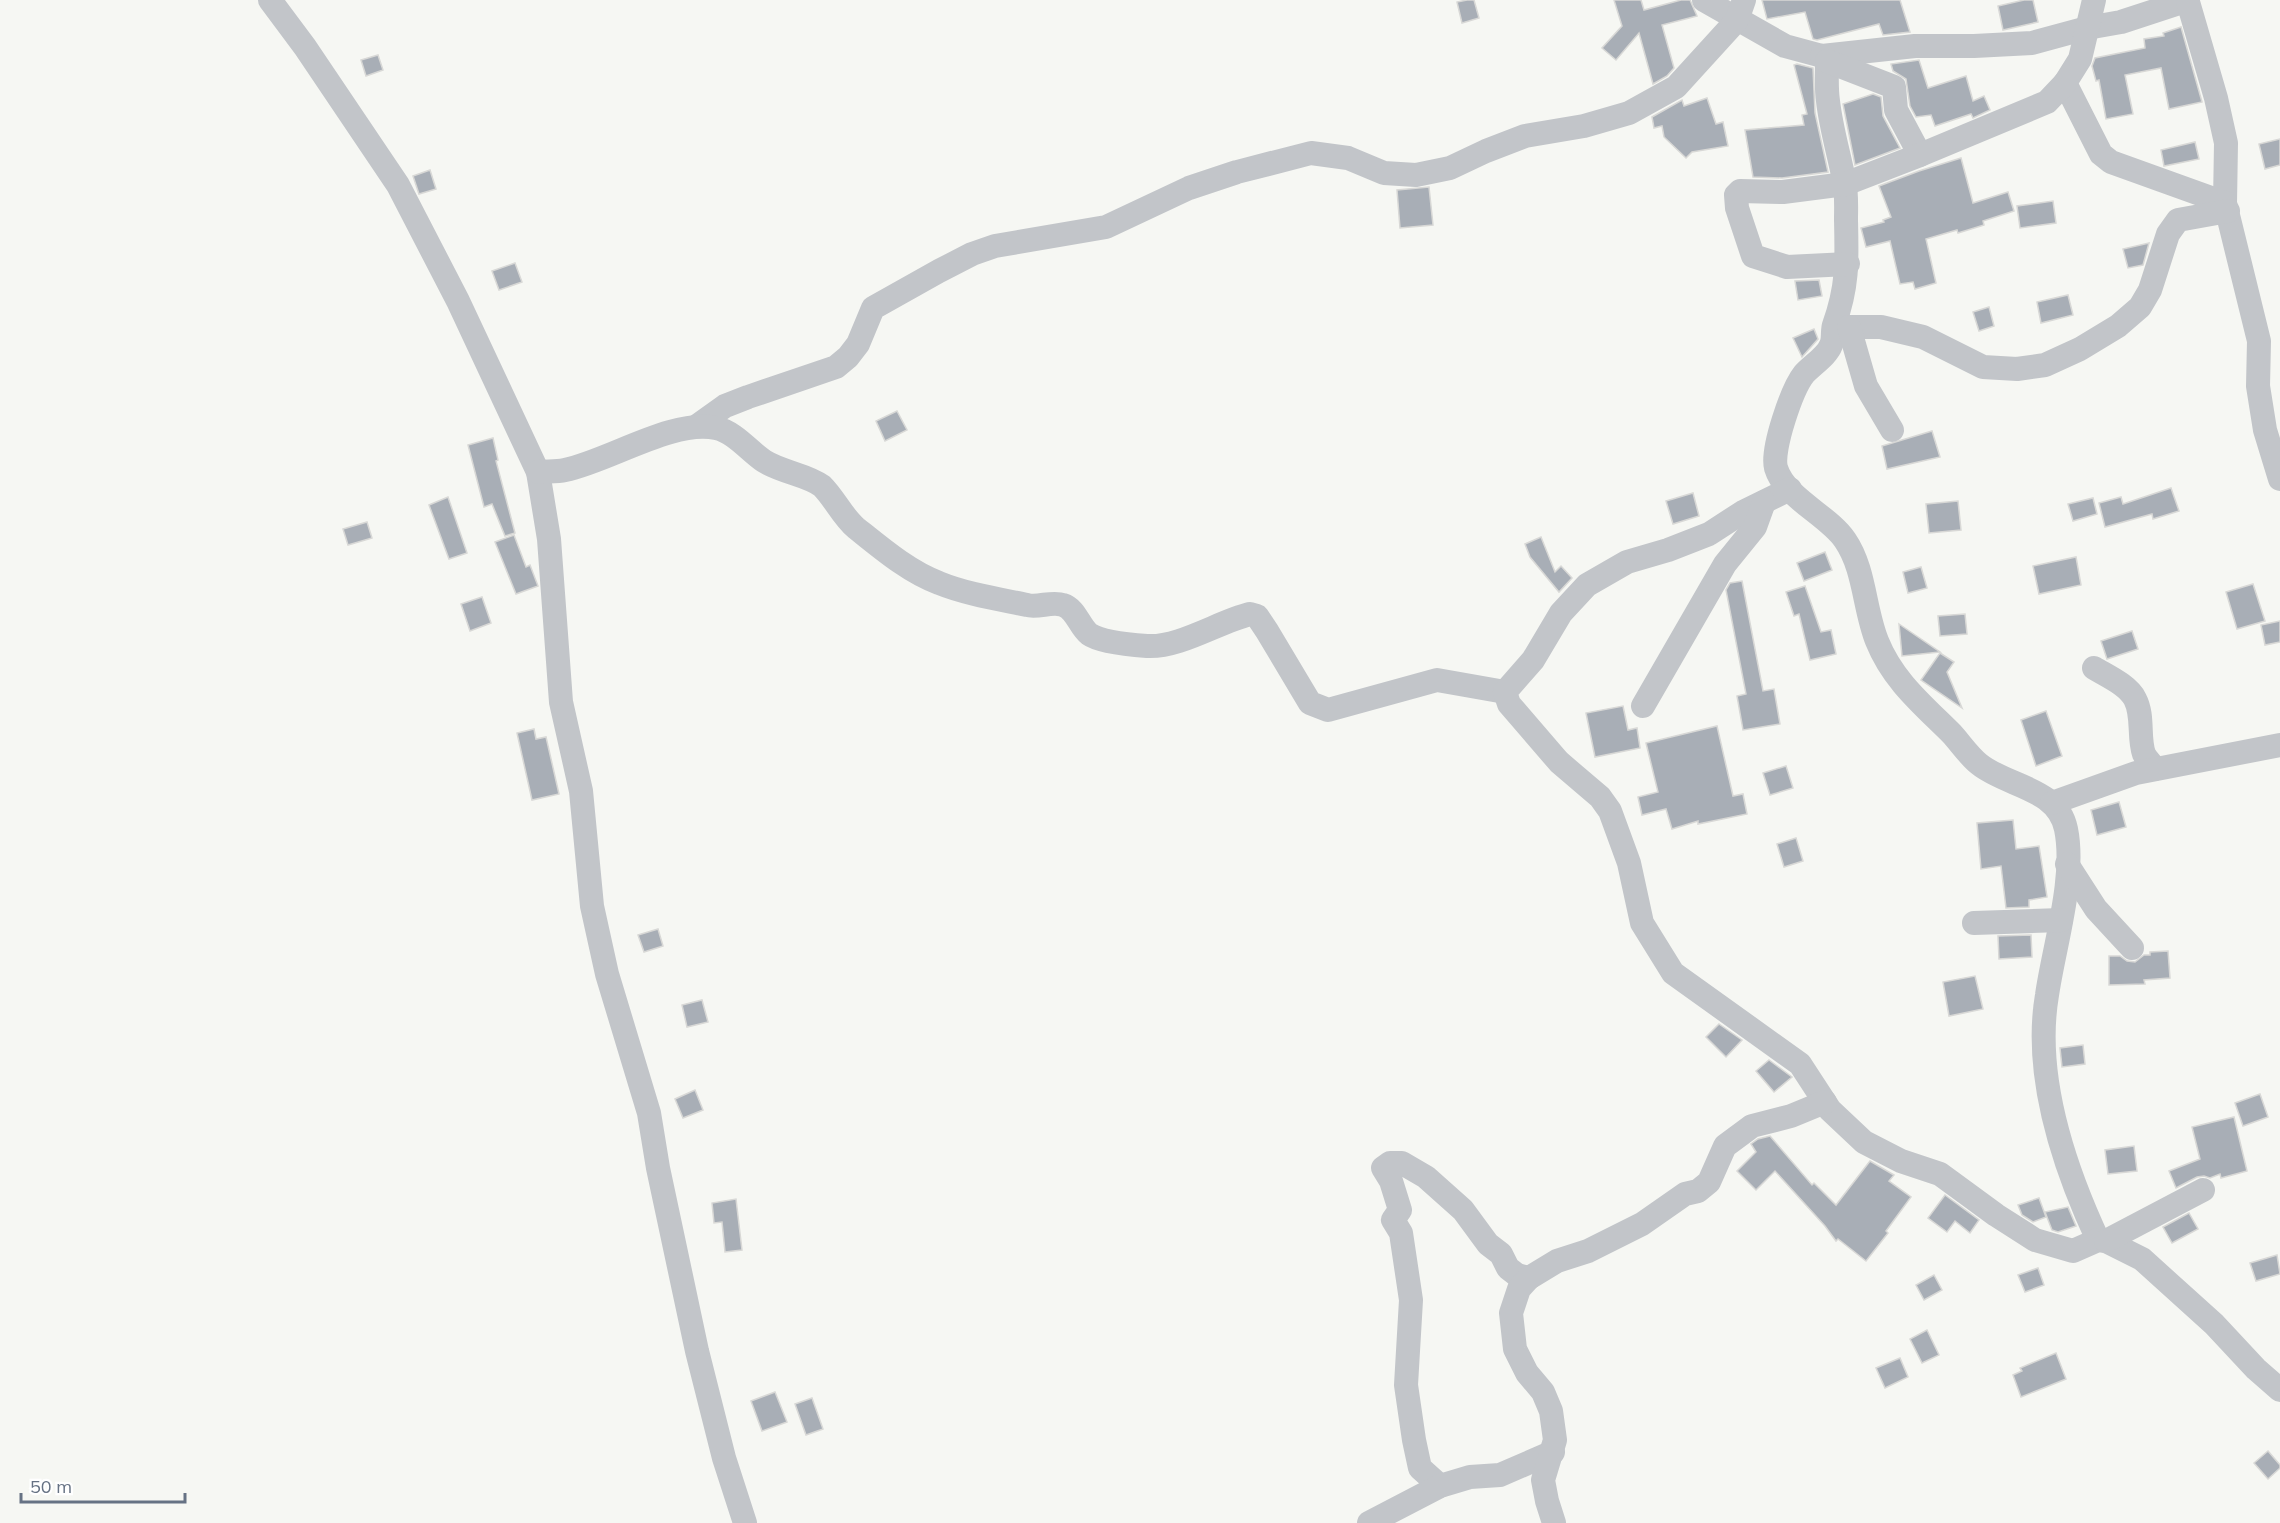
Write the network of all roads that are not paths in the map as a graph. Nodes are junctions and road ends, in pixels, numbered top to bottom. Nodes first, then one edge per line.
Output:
1 (270, 0) edge
2 (1704, 0) edge
3 (2094, 0) edge
4 (2188, 1) edge
5 (1740, 10) edge
6 (2087, 28) junction
7 (1825, 58) junction
8 (2066, 83) junction
9 (1920, 155) junction
10 (1845, 184) junction
11 (2227, 207) junction
12 (1848, 264) junction
13 (1841, 327) junction
14 (697, 426) junction
15 (1892, 430) dead end
16 (538, 472) junction
17 (2280, 479) edge
18 (1790, 489) junction
19 (1764, 502) junction
20 (2094, 668) dead end
21 (1505, 692) junction
22 (1643, 706) dead end
23 (2280, 746) edge
24 (2155, 769) junction
25 (2052, 803) junction
26 (2067, 864) junction
27 (2061, 920) junction
28 (1974, 923) dead end
29 (2132, 948) dead end
30 (1825, 1102) junction
31 (2203, 1190) dead end
32 (2102, 1241) junction
33 (1529, 1278) junction
34 (2280, 1390) edge
35 (1553, 1452) junction
36 (1440, 1486) junction
37 (745, 1523) edge
38 (1369, 1523) edge
39 (1554, 1523) edge

1 - 16 street
2 - 5 street
3 - 6 street
4 - 6 street
4 - 11 street
5 - 7 street
5 - 14 street
6 - 7 street
6 - 8 street
7 - 9 street
7 - 10 street
8 - 9 street
8 - 11 street
9 - 10 street
10 - 12 street
10 - 12 street
11 - 13 street
11 - 17 street
12 - 13 street
13 - 15 street
13 - 18 street
14 - 16 street
14 - 21 street
16 - 37 street
18 - 19 street
18 - 25 street
19 - 21 street
19 - 22 street
20 - 24 street
21 - 30 street
23 - 24 street
24 - 25 street
25 - 26 street
26 - 27 street
26 - 29 street
27 - 28 street
27 - 32 street
30 - 32 street
30 - 33 street
31 - 32 street
32 - 34 street
33 - 35 street
33 - 36 street
35 - 36 street
35 - 39 street
36 - 38 street

